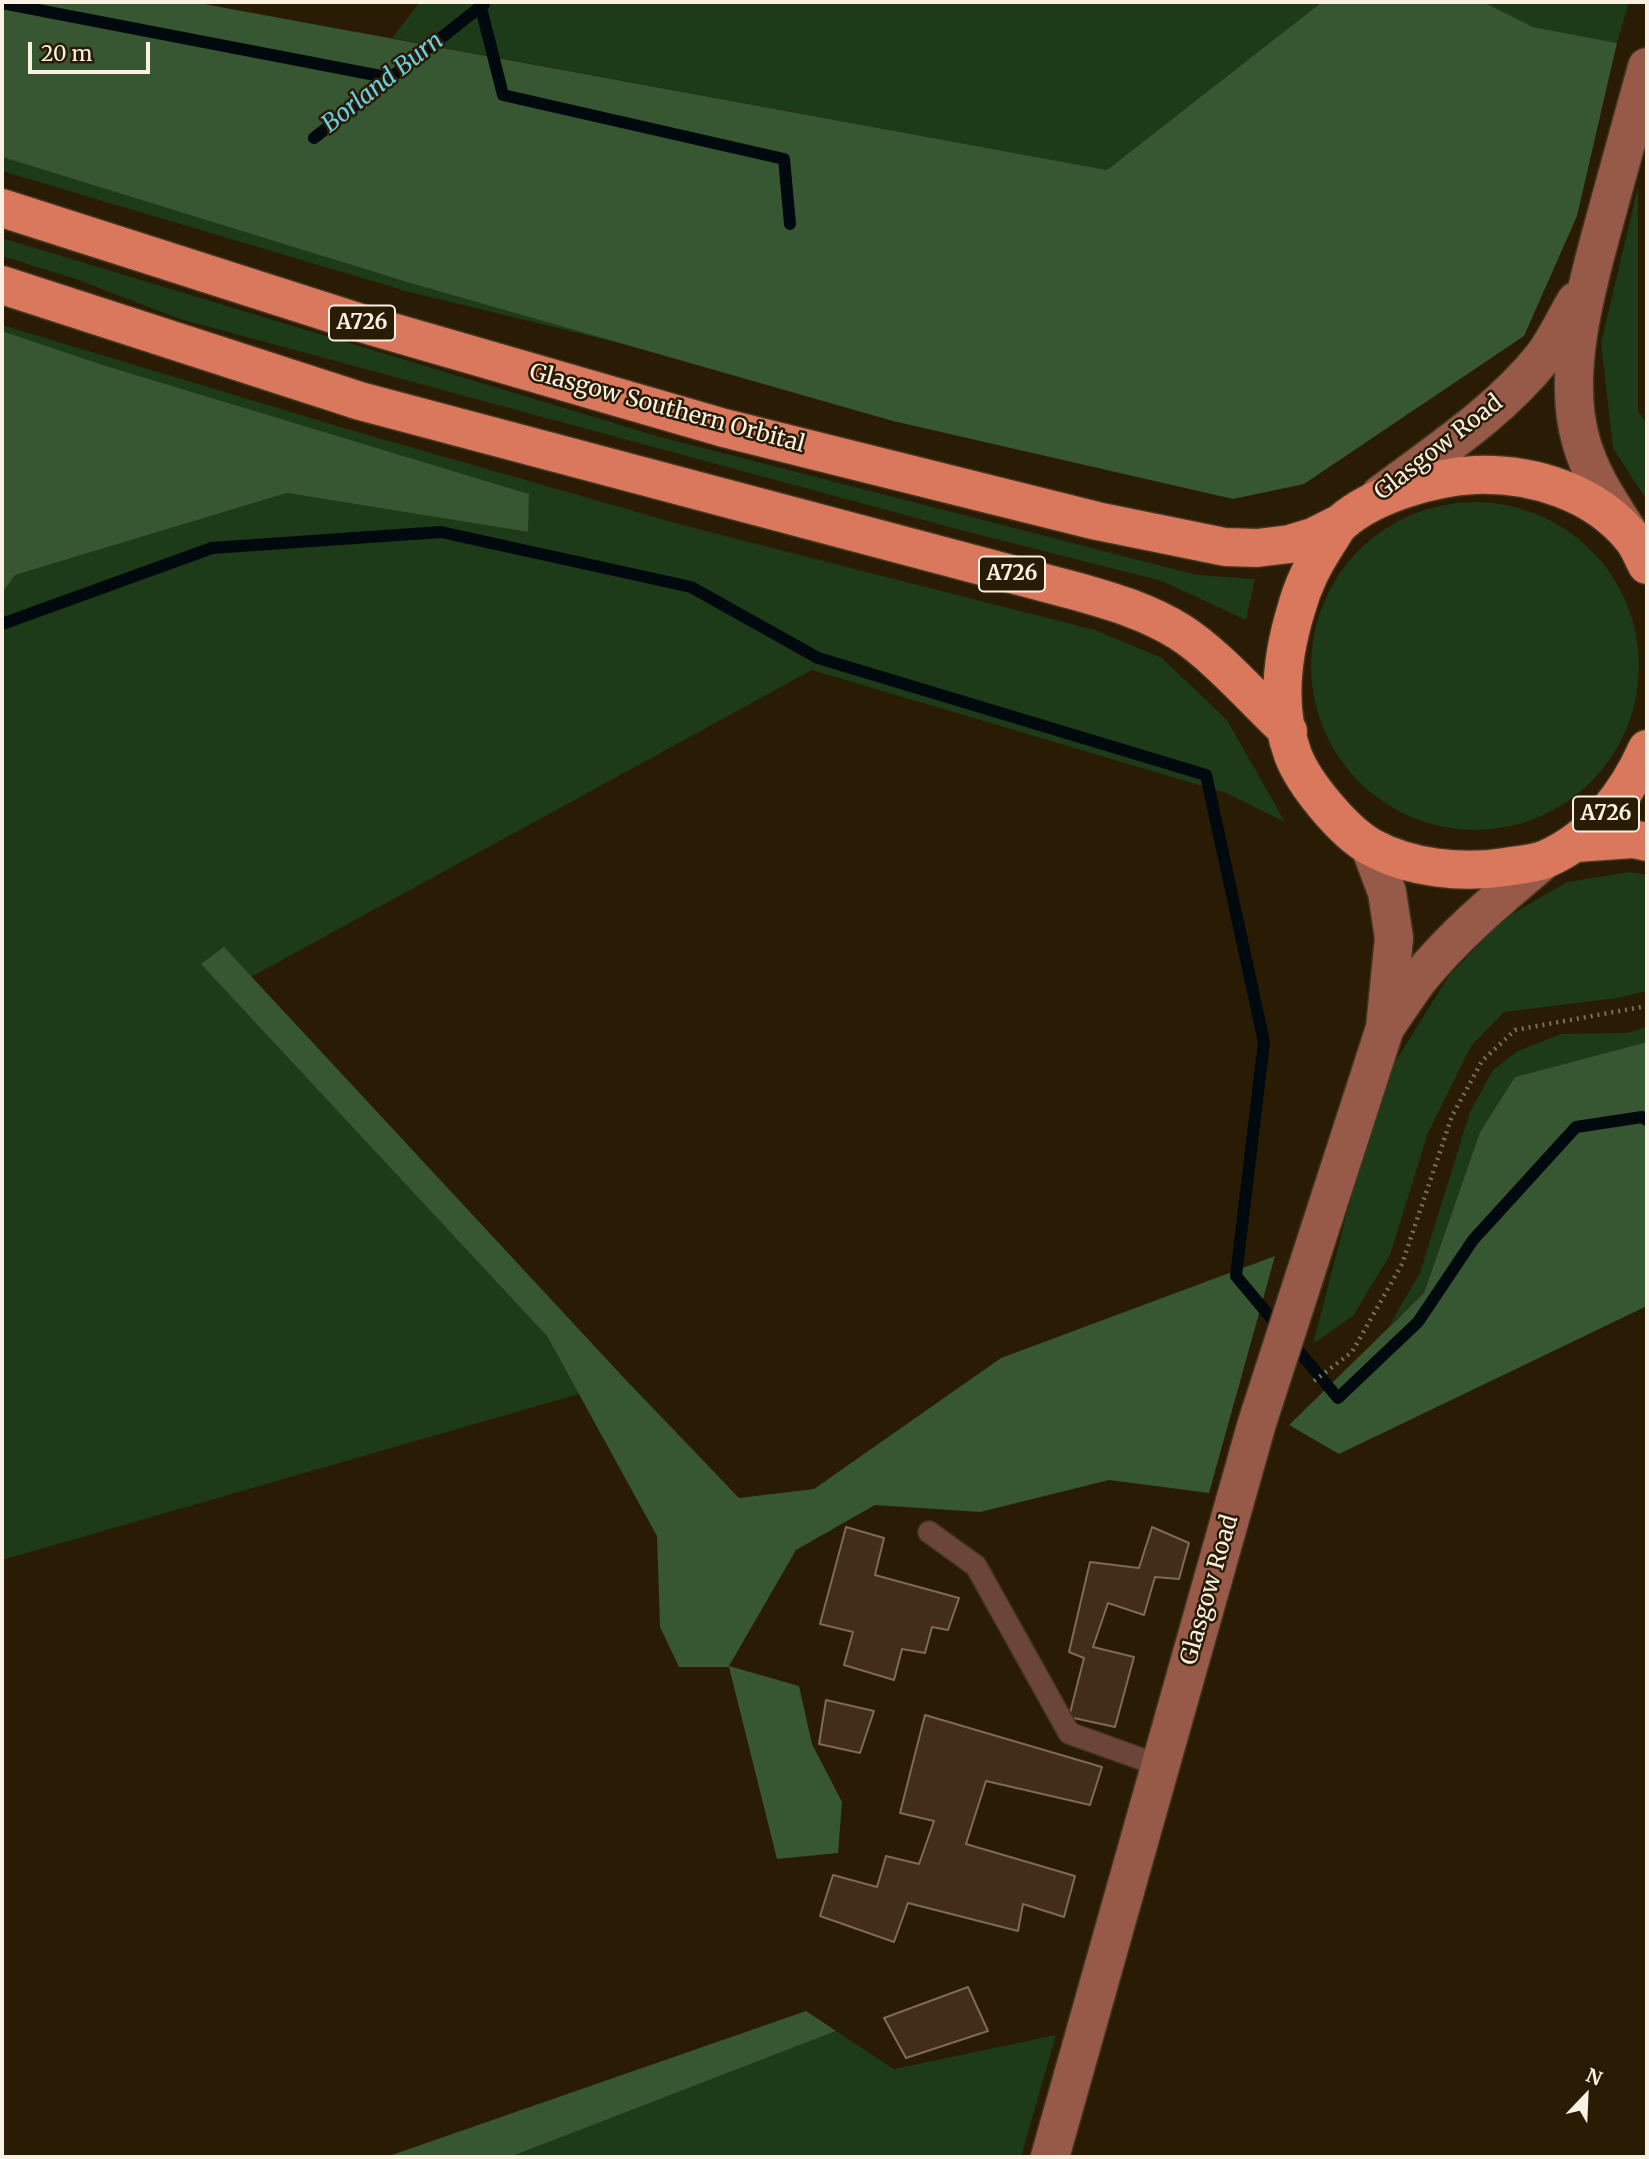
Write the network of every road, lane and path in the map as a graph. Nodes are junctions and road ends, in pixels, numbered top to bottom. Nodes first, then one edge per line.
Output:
1 (1647, 66) edge
2 (2, 208) edge
3 (1588, 281) junction
4 (2, 285) edge
5 (1350, 516) junction
6 (1640, 552) edge
7 (1288, 731) junction
8 (1647, 748) edge
9 (1647, 842) edge
10 (1370, 846) junction
11 (1560, 851) junction
12 (1647, 1006) edge
13 (1385, 1028) junction
14 (1310, 1384) dead end
15 (929, 1532) dead end
16 (1161, 1766) junction
17 (1050, 2157) edge

1 - 3 main road, Glasgow Road
2 - 5 highway, Glasgow Southern Orbital / A726
3 - 5 main road, Glasgow Road
3 - 6 main road, Glasgow Road
4 - 7 highway, A726
5 - 6 highway, A726
5 - 7 highway, A726
7 - 10 highway, A726
8 - 11 highway, A726
9 - 11 highway, A726
10 - 11 highway, A726
10 - 13 main road, Glasgow Road
11 - 13 main road, Glasgow Road
12 - 14 path
13 - 16 main road, Glasgow Road
15 - 16 lane
16 - 17 main road, Glasgow Road

